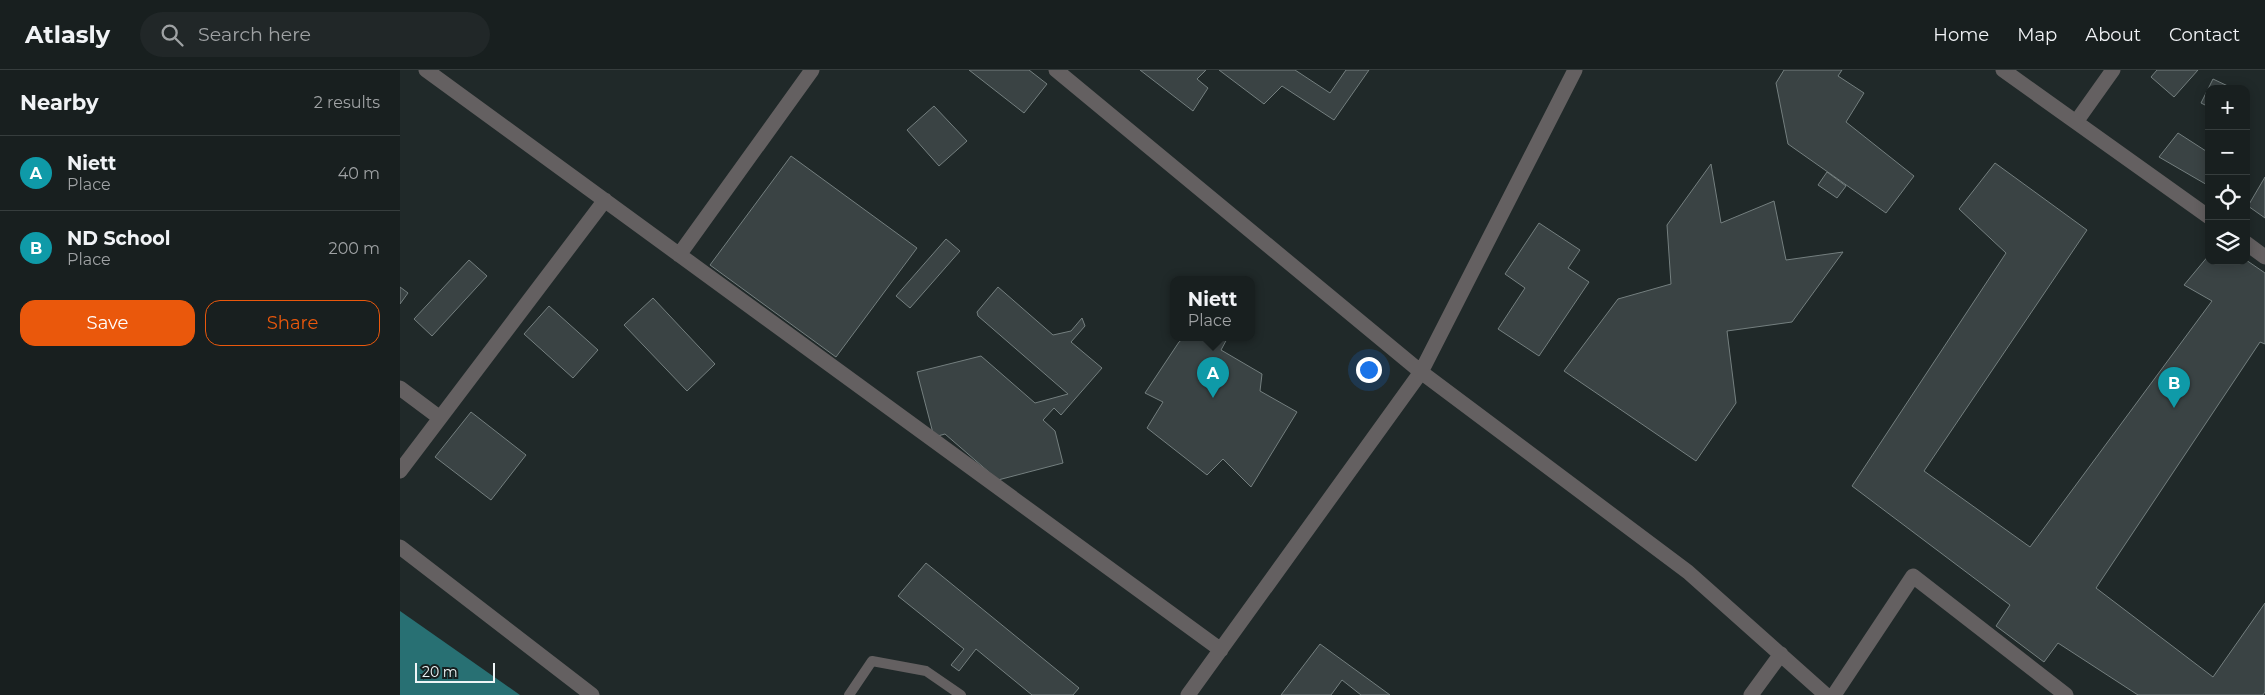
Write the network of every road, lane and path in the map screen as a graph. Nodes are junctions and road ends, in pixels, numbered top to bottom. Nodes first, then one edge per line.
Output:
1 (426, 70) edge
2 (812, 70) edge
3 (1056, 70) edge
4 (1575, 70) edge
5 (2002, 70) edge
6 (2113, 70) edge
7 (2076, 122) junction
8 (604, 200) junction
9 (2205, 213) edge
10 (2250, 246) edge
11 (680, 255) junction
12 (2265, 256) edge
13 (1421, 372) junction
14 (400, 388) edge
15 (440, 418) junction
16 (400, 471) edge
17 (400, 547) edge
18 (1221, 650) junction
19 (1781, 654) junction
20 (592, 695) edge
21 (849, 695) edge
22 (961, 695) edge
23 (1188, 695) edge
24 (1750, 695) edge
25 (1826, 695) edge
26 (1834, 695) edge
27 (2066, 695) edge

1 - 8 street
2 - 11 street
3 - 13 street
4 - 13 street
5 - 7 street
6 - 7 street
7 - 9 street
8 - 11 street
8 - 15 street
10 - 12 street
11 - 18 street
13 - 18 street
13 - 19 street
14 - 15 street
15 - 16 street
17 - 20 street
18 - 23 street
19 - 24 street
19 - 25 street
21 - 22 lane
26 - 27 street

